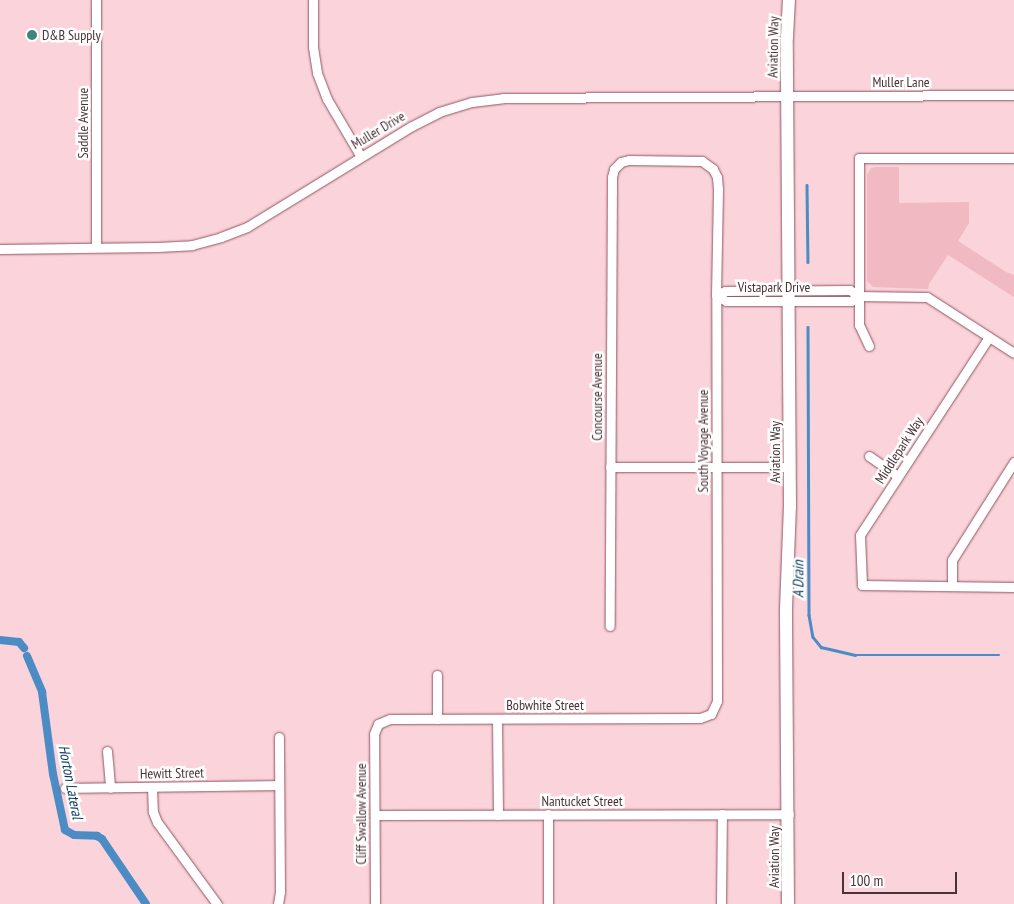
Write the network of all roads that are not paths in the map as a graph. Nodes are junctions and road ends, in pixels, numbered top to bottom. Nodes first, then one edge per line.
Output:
1 (96, 0) edge
2 (313, 0) edge
3 (789, 0) edge
4 (1014, 95) edge
5 (788, 96) junction
6 (361, 156) junction
7 (1014, 158) edge
8 (614, 169) joint
9 (96, 247) junction
10 (0, 248) edge
11 (716, 295) junction
12 (790, 296) junction
13 (858, 296) junction
14 (989, 337) junction
15 (869, 346) dead end
16 (1014, 353) edge
17 (869, 456) dead end
18 (1014, 462) edge
19 (610, 467) junction
20 (718, 467) junction
21 (790, 467) junction
22 (898, 476) junction
23 (952, 586) junction
24 (1014, 587) edge
25 (610, 626) dead end
26 (437, 675) dead end
27 (711, 714) joint
28 (437, 719) junction
29 (497, 719) junction
30 (378, 724) joint
31 (279, 737) dead end
32 (107, 751) dead end
33 (279, 785) junction
34 (152, 787) junction
35 (65, 788) dead end
36 (110, 788) junction
37 (548, 814) junction
38 (722, 814) junction
39 (789, 814) junction
40 (375, 815) junction
41 (498, 815) junction
42 (217, 904) edge
43 (278, 904) edge
44 (375, 904) edge
45 (548, 904) edge
46 (721, 904) edge
47 (788, 904) edge

1 - 9 street, Saddle Avenue
2 - 6 street
3 - 5 street, Aviation Way
4 - 5 street, Muller Lane
5 - 6 street, Muller Drive
5 - 12 street, Aviation Way
6 - 9 street, Muller Drive
7 - 13 street
8 - 11 street, South Voyage Avenue
8 - 19 street, Concourse Avenue
9 - 10 street, Muller Drive
11 - 12 street, Vistapark Drive
11 - 20 street, South Voyage Avenue
12 - 13 street, Vistapark Drive
12 - 21 street, Aviation Way
13 - 14 street, Vistapark Drive
13 - 15 street
14 - 16 street, Vistapark Drive
14 - 22 street, Middlepark Way
17 - 22 street
18 - 23 street
19 - 20 street
19 - 25 street, Concourse Avenue
20 - 21 street
20 - 27 street, South Voyage Avenue
21 - 39 street, Aviation Way
22 - 23 street, Middlepark Way
23 - 24 street
26 - 28 street
27 - 29 street, Bobwhite Street
28 - 29 street, Bobwhite Street
28 - 30 street, Bobwhite Street
29 - 41 street
30 - 40 street, Cliff Swallow Avenue
31 - 33 street
32 - 36 street
33 - 34 street, Hewitt Street
33 - 43 street
34 - 36 street, Hewitt Street
34 - 42 street
35 - 36 street, Hewitt Street
37 - 38 street, Nantucket Street
37 - 41 street, Nantucket Street
37 - 45 street
38 - 39 street, Nantucket Street
38 - 46 street
39 - 47 street, Aviation Way
40 - 41 street, Nantucket Street
40 - 44 street, Cliff Swallow Avenue

